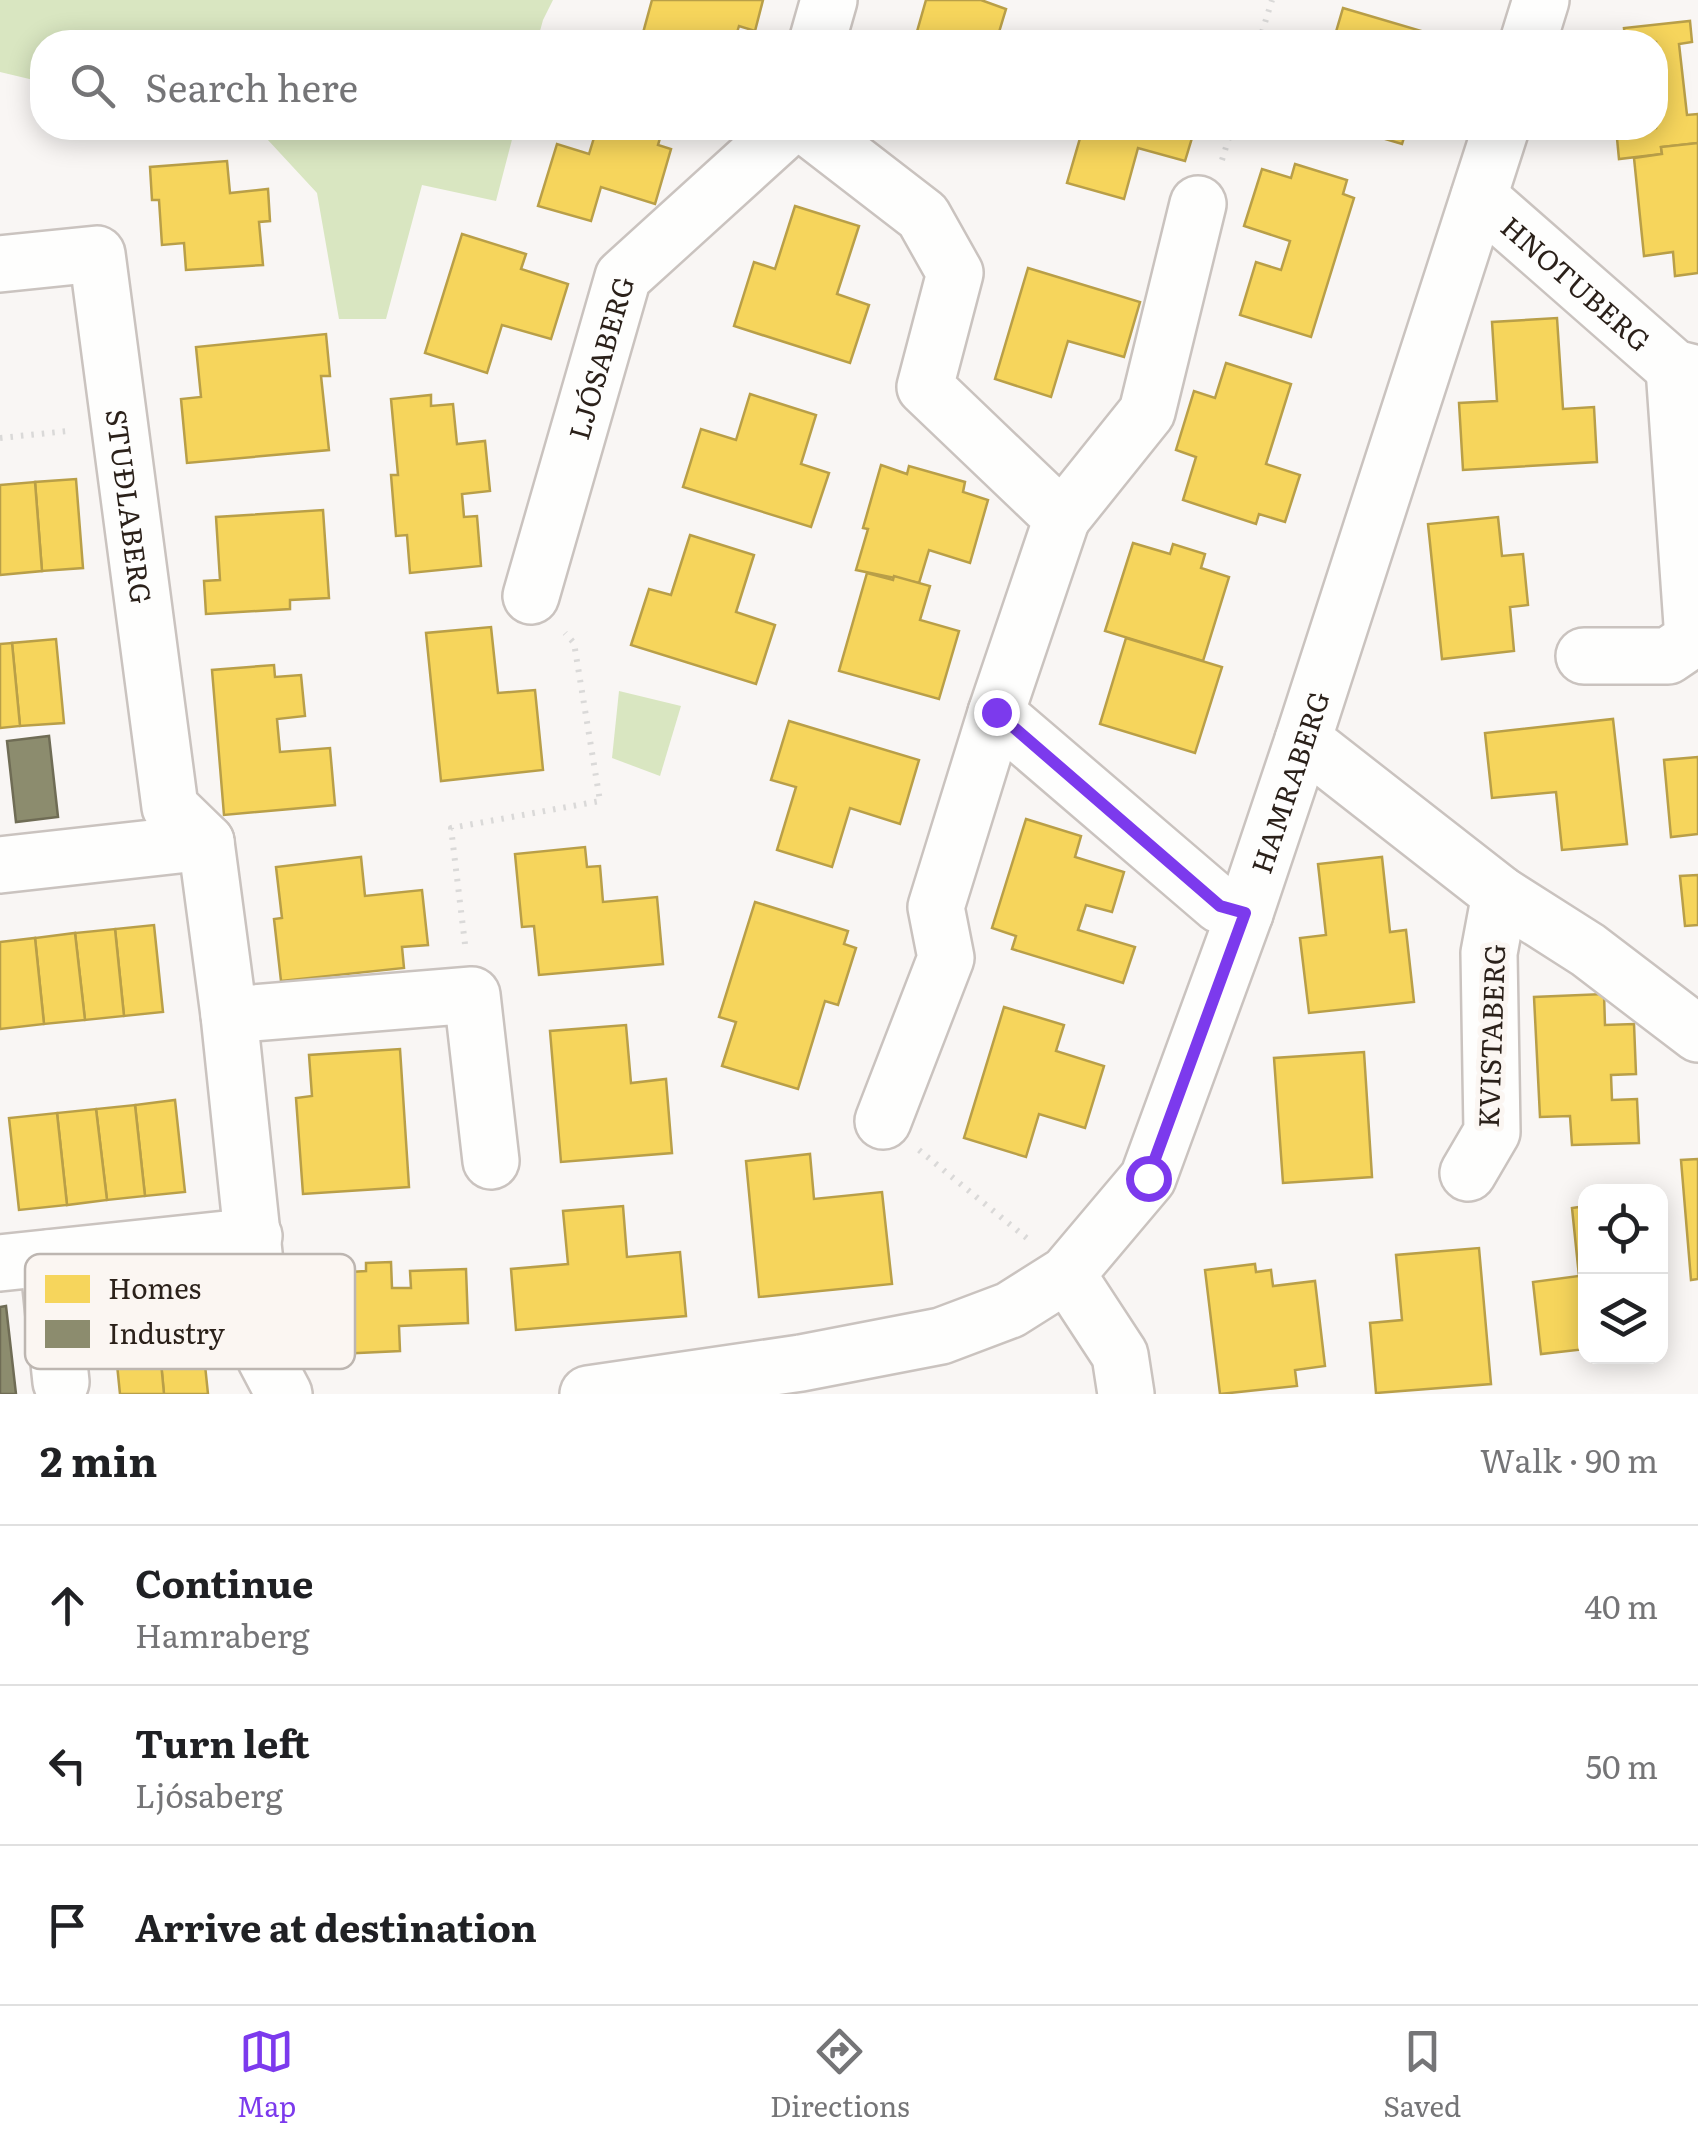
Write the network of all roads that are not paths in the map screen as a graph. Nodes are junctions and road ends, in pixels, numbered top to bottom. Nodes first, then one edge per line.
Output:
1 (829, 0) edge
2 (1542, 0) edge
3 (821, 30) edge
4 (1532, 30) edge
5 (774, 140) edge
6 (825, 140) edge
7 (1497, 140) edge
8 (1479, 197) junction
9 (1198, 204) dead end
10 (0, 264) edge
11 (1686, 371) edge
12 (1062, 518) junction
13 (531, 596) road end
14 (1584, 656) dead end
15 (996, 712) junction
16 (1303, 740) junction
17 (206, 842) junction
18 (0, 864) edge
19 (1500, 894) junction
20 (1245, 913) junction
21 (229, 1014) junction
22 (1698, 1034) edge
23 (883, 1121) road end
24 (491, 1161) dead end
25 (1468, 1173) dead end
26 (254, 1236) junction
27 (88, 1254) edge
28 (256, 1254) edge
29 (1067, 1274) junction
30 (58, 1369) edge
31 (271, 1369) edge
32 (62, 1382) dead end
33 (284, 1394) edge
34 (588, 1394) edge
35 (1126, 1394) edge

1 - 3 street
2 - 4 street
5 - 13 street, LJÓSABERG
6 - 12 street
7 - 8 street, HAMRABERG
8 - 11 street, HNOTUBERG
8 - 16 street, HAMRABERG
9 - 12 street
10 - 17 street, STUÐLABERG
11 - 14 street, HNOTUBERG
12 - 15 street
15 - 20 street
15 - 23 street
16 - 19 street, KVISTABERG
16 - 20 street, HAMRABERG
17 - 18 street
17 - 21 street
19 - 22 street, KVISTABERG
19 - 25 street, KVISTABERG
20 - 29 street, HAMRABERG
21 - 24 street
21 - 26 street
26 - 27 street
26 - 28 street
29 - 34 street, HAMRABERG
29 - 35 street
30 - 32 street
31 - 33 street

